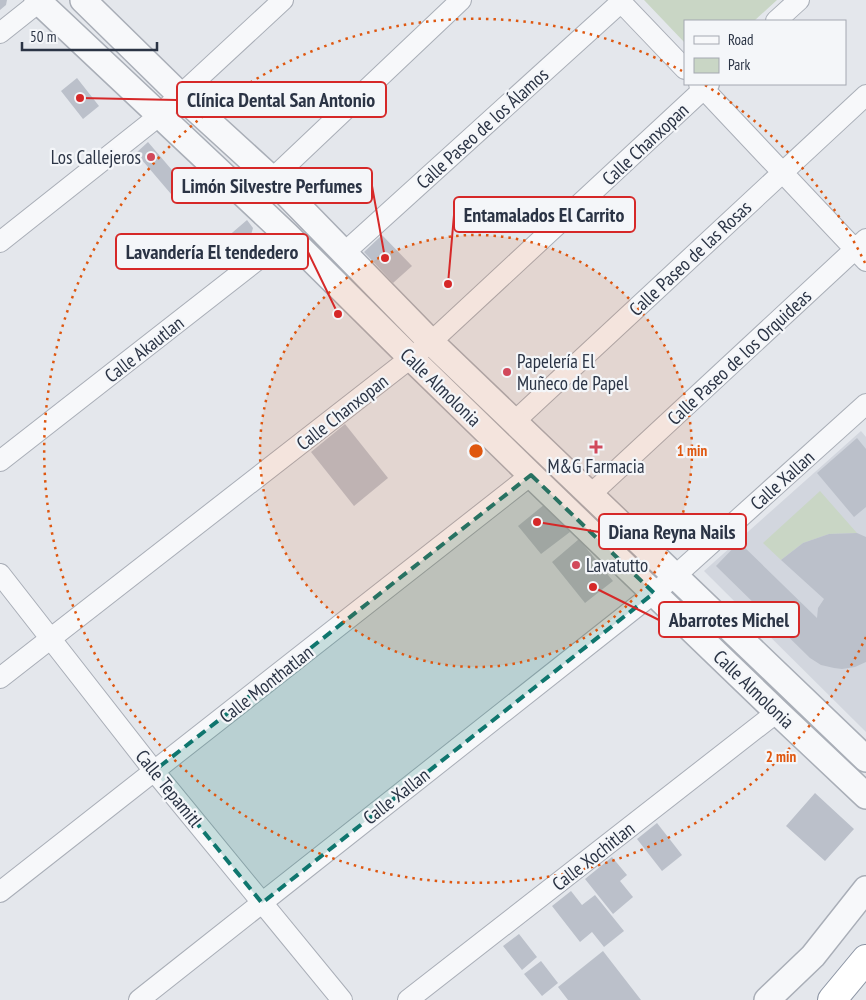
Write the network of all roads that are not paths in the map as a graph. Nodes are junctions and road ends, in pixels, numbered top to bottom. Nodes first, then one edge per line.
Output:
1 (266, 0) edge
2 (283, 0) edge
3 (461, 0) edge
4 (799, 0) edge
5 (38, 1) edge
6 (620, 1) edge
7 (90, 2) edge
8 (777, 20) edge
9 (0, 32) edge
10 (684, 68) edge
11 (704, 85) edge
12 (176, 90) junction
13 (866, 95) edge
14 (155, 110) junction
15 (782, 173) junction
16 (272, 179) junction
17 (288, 236) junction
18 (0, 242) edge
19 (862, 250) edge
20 (344, 253) junction
21 (431, 342) junction
22 (410, 358) junction
23 (866, 404) edge
24 (515, 421) junction
25 (0, 461) edge
26 (531, 475) junction
27 (590, 495) junction
28 (0, 574) edge
29 (675, 576) junction
30 (654, 593) junction
31 (50, 639) junction
32 (0, 678) edge
33 (776, 712) junction
34 (866, 759) edge
35 (154, 771) junction
36 (866, 796) edge
37 (866, 889) edge
38 (0, 892) edge
39 (262, 903) junction
40 (866, 959) edge
41 (139, 1000) edge
42 (342, 1000) edge
43 (408, 1000) edge
44 (767, 1000) edge
45 (832, 1000) edge

1 - 12 street
2 - 12 street
3 - 16 street
4 - 8 street
5 - 9 street
5 - 14 street, Calle Almolonia
6 - 10 street
6 - 20 street, Calle Paseo de los Álamos
7 - 12 street, Calle Almolonia
11 - 15 street
11 - 21 street, Calle Chanxopan
12 - 14 street
12 - 16 street, Calle Almolonia
13 - 15 street, Calle Paseo de las Rosas
14 - 17 street, Calle Almolonia
14 - 18 street
15 - 19 street
15 - 24 street, Calle Paseo de las Rosas
16 - 20 street, Calle Almolonia
17 - 22 street, Calle Almolonia
17 - 25 street, Calle Akautlan
19 - 27 street, Calle Paseo de los Orquideas
20 - 21 street, Calle Almolonia
21 - 22 street, Calle Chanxopan
21 - 24 street, Calle Almolonia
22 - 26 street, Calle Almolonia
22 - 31 street, Calle Chanxopan
23 - 29 street, Calle Xallan
24 - 27 street, Calle Almolonia
26 - 30 street, Calle Almolonia
26 - 35 street, Calle Monthatlan
27 - 29 street, Calle Almolonia
28 - 31 street, Calle Tepamitl
29 - 30 street, Calle Xallan
29 - 34 street, Calle Almolonia
30 - 33 street, Calle Almolonia
30 - 39 street, Calle Xallan
31 - 32 street, Calle Chanxopan
31 - 35 street, Calle Tepamitl
33 - 36 street, Calle Almolonia
33 - 43 street, Calle Xochitlan
35 - 38 street, Calle Monthatlan
35 - 39 street, Calle Tepamitl
37 - 44 street
39 - 41 street, Calle Xallan
39 - 42 street, Calle Tepamitl
40 - 45 highway

